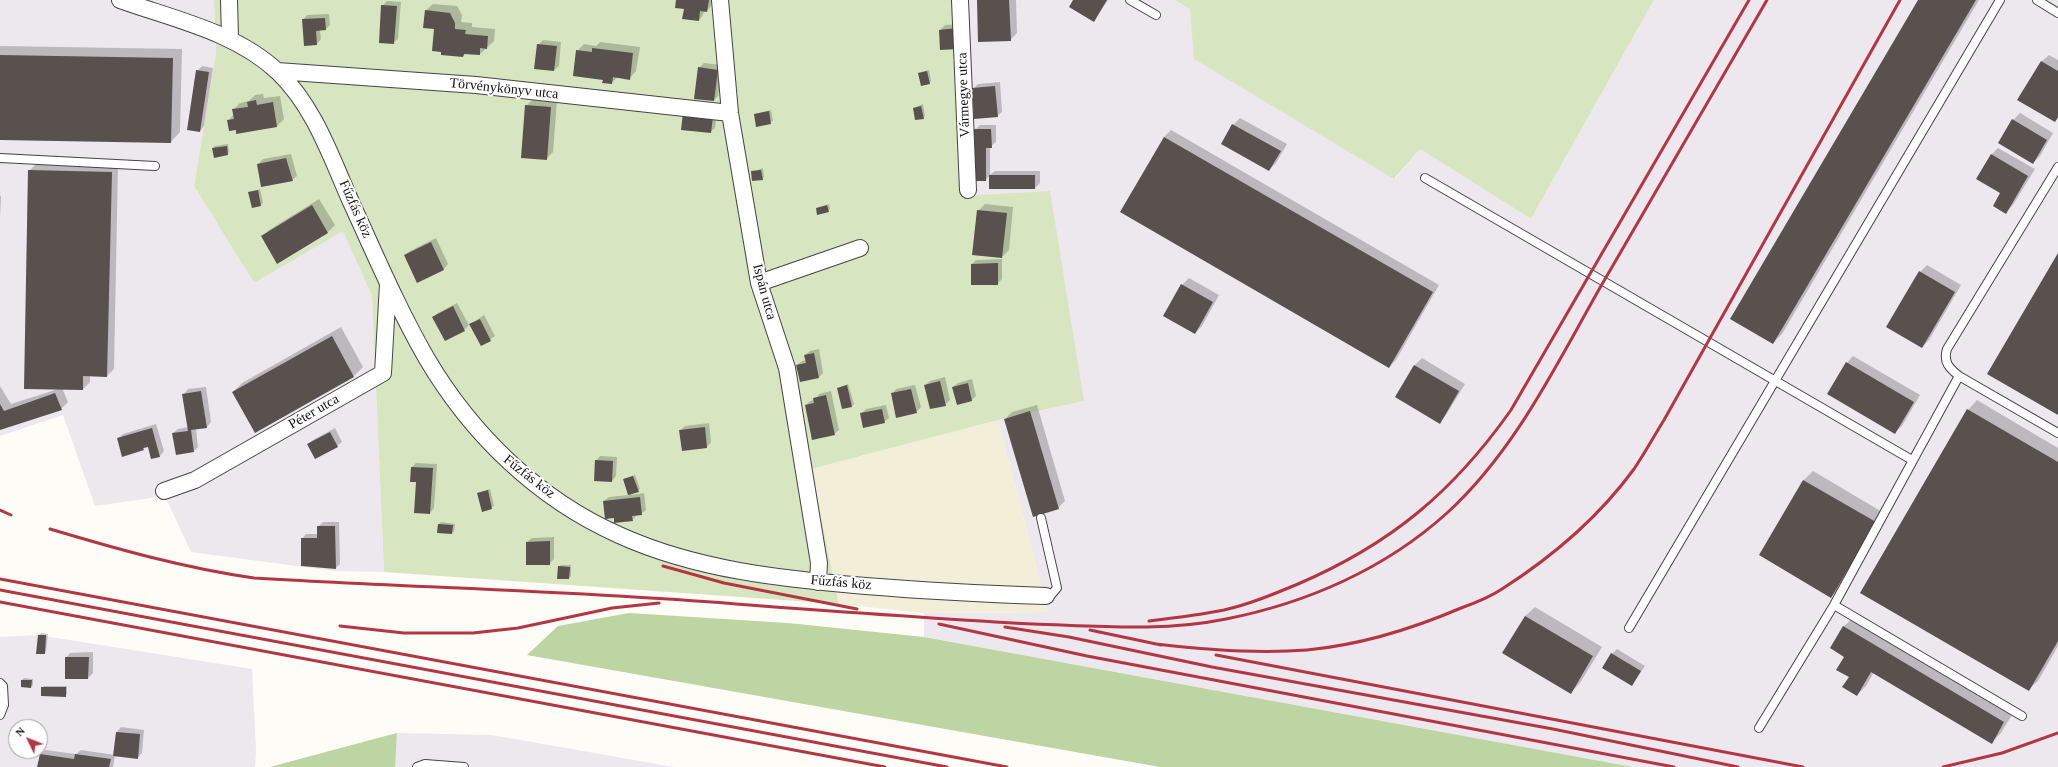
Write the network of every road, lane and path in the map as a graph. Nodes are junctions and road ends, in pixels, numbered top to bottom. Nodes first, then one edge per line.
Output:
1 (120, 0) edge
2 (229, 0) edge
3 (720, 0) edge
4 (960, 0) edge
5 (1130, 0) edge
6 (2000, 0) edge
7 (2037, 0) edge
8 (2058, 13) edge
9 (1156, 15) dead end
10 (230, 38) junction
11 (278, 71) junction
12 (730, 113) junction
13 (0, 158) edge
14 (155, 166) dead end
15 (2058, 167) edge
16 (1425, 178) dead end
17 (968, 190) dead end
18 (860, 248) dead end
19 (388, 283) junction
20 (759, 283) junction
21 (1959, 376) junction
22 (1775, 381) junction
23 (2058, 432) edge
24 (1912, 460) junction
25 (164, 491) dead end
26 (1041, 518) dead end
27 (818, 582) junction
28 (1046, 596) joint
29 (1834, 604) junction
30 (1629, 628) dead end
31 (0, 682) edge
32 (0, 715) edge
33 (2022, 716) dead end
34 (1759, 728) dead end
35 (417, 767) edge
36 (464, 767) edge

1 - 10 street, Fűzfás köz
2 - 10 street
3 - 12 street, Ispán utca
4 - 17 street, Vármegye utca
5 - 9 lane
6 - 22 lane
7 - 8 lane
10 - 11 street, Fűzfás köz
11 - 12 street, Törvénykönyv utca
11 - 19 street, Fűzfás köz
12 - 20 street, Ispán utca
13 - 14 lane
15 - 21 lane
16 - 22 lane
18 - 20 street
19 - 25 street, Péter utca
19 - 27 street, Fűzfás köz
20 - 27 street, Ispán utca
21 - 23 lane
21 - 24 lane
22 - 24 lane
22 - 30 lane
24 - 29 lane
26 - 28 lane
27 - 28 street, Fűzfás köz
29 - 33 lane
29 - 34 lane
31 - 32 lane
35 - 36 lane

